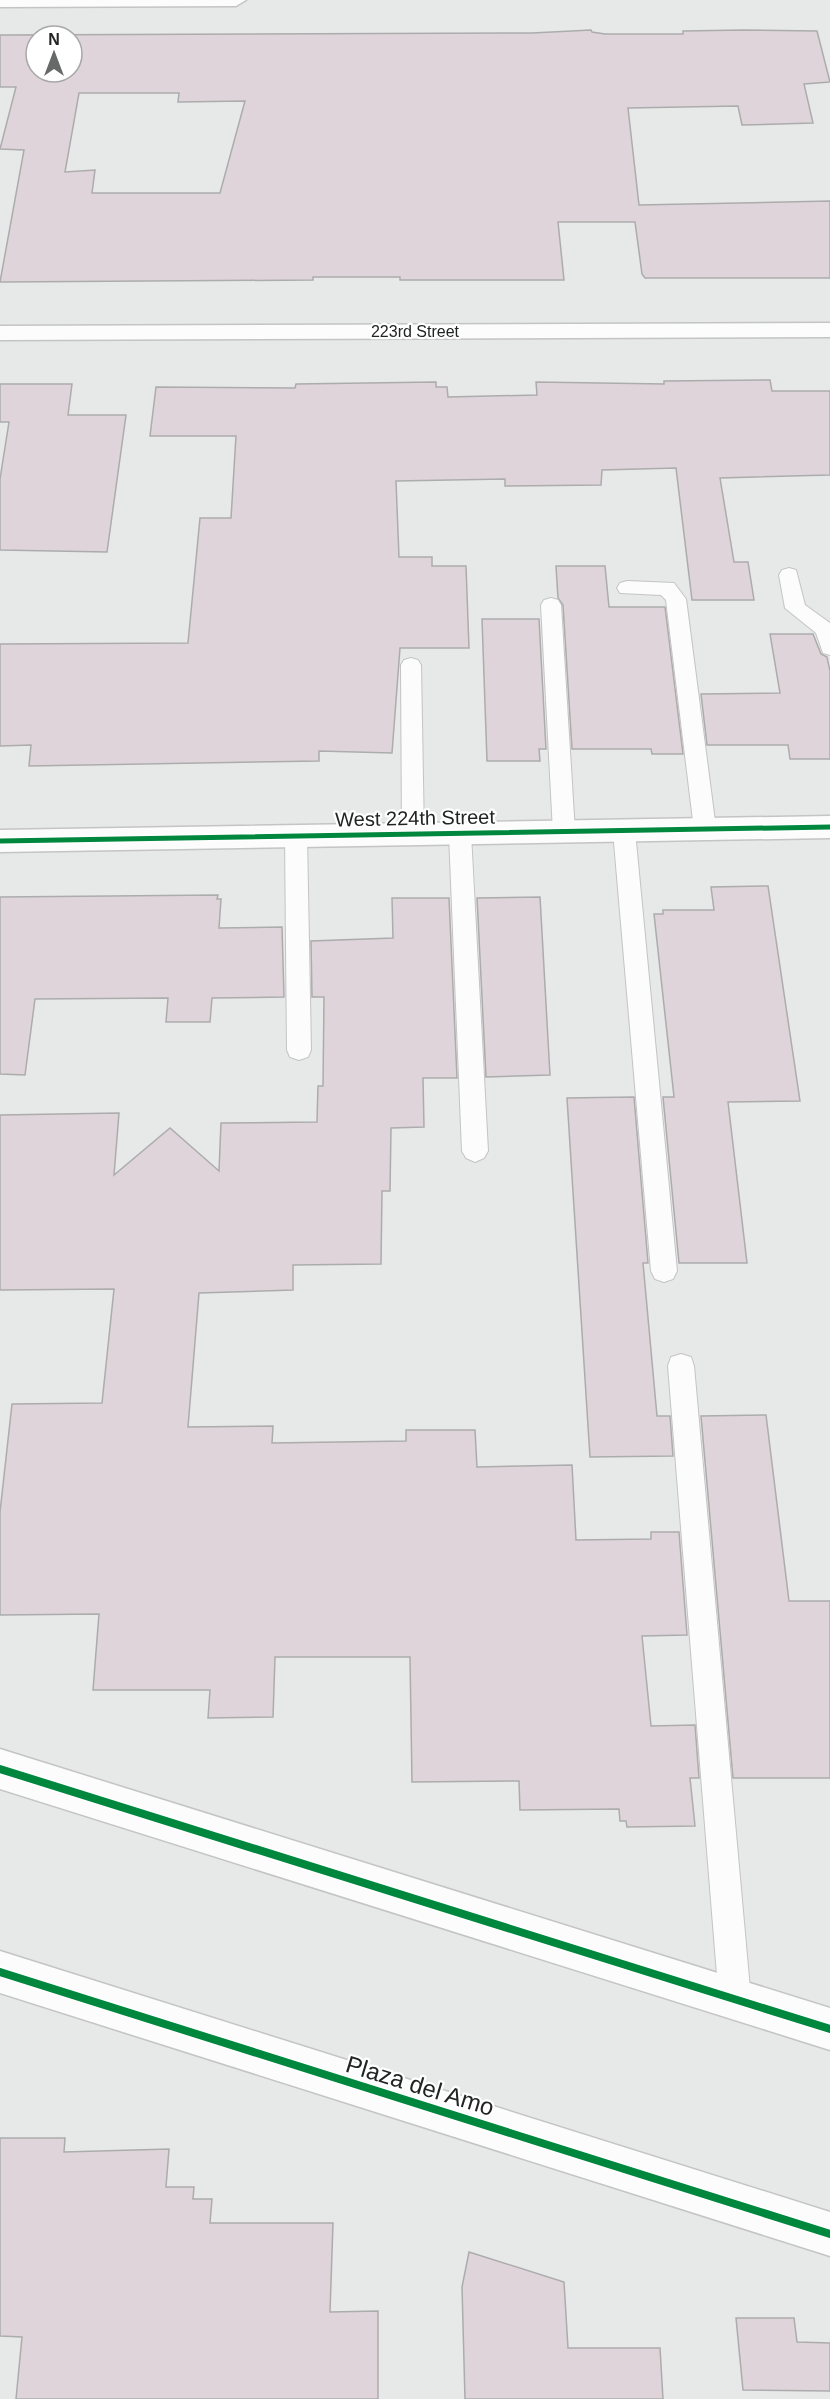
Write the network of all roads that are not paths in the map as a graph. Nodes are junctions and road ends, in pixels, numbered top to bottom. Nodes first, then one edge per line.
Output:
1 (236, 0) edge
2 (0, 1) edge
3 (830, 330) edge
4 (0, 333) edge
5 (789, 575) dead end
6 (627, 588) dead end
7 (551, 605) dead end
8 (830, 648) edge
9 (411, 665) dead end
10 (830, 827) edge
11 (705, 829) junction
12 (624, 831) junction
13 (564, 832) junction
14 (460, 834) junction
15 (412, 835) junction
16 (296, 836) junction
17 (0, 842) edge
18 (299, 1050) dead end
19 (475, 1151) dead end
20 (664, 1271) dead end
21 (681, 1366) dead end
22 (0, 1769) edge
23 (0, 1972) edge
24 (735, 2000) junction
25 (830, 2029) edge
26 (830, 2234) edge

1 - 2 street
3 - 4 street, 223rd Street
5 - 8 lane
6 - 11 lane
7 - 13 lane
9 - 15 lane
10 - 11 street, West 224th Street
11 - 12 street, West 224th Street
12 - 13 street, West 224th Street
12 - 20 lane
13 - 14 street, West 224th Street
14 - 15 street, West 224th Street
14 - 19 lane
15 - 16 street, West 224th Street
16 - 17 street, West 224th Street
16 - 18 lane
21 - 24 lane
22 - 24 street
23 - 26 street, Plaza del Amo
24 - 25 street

